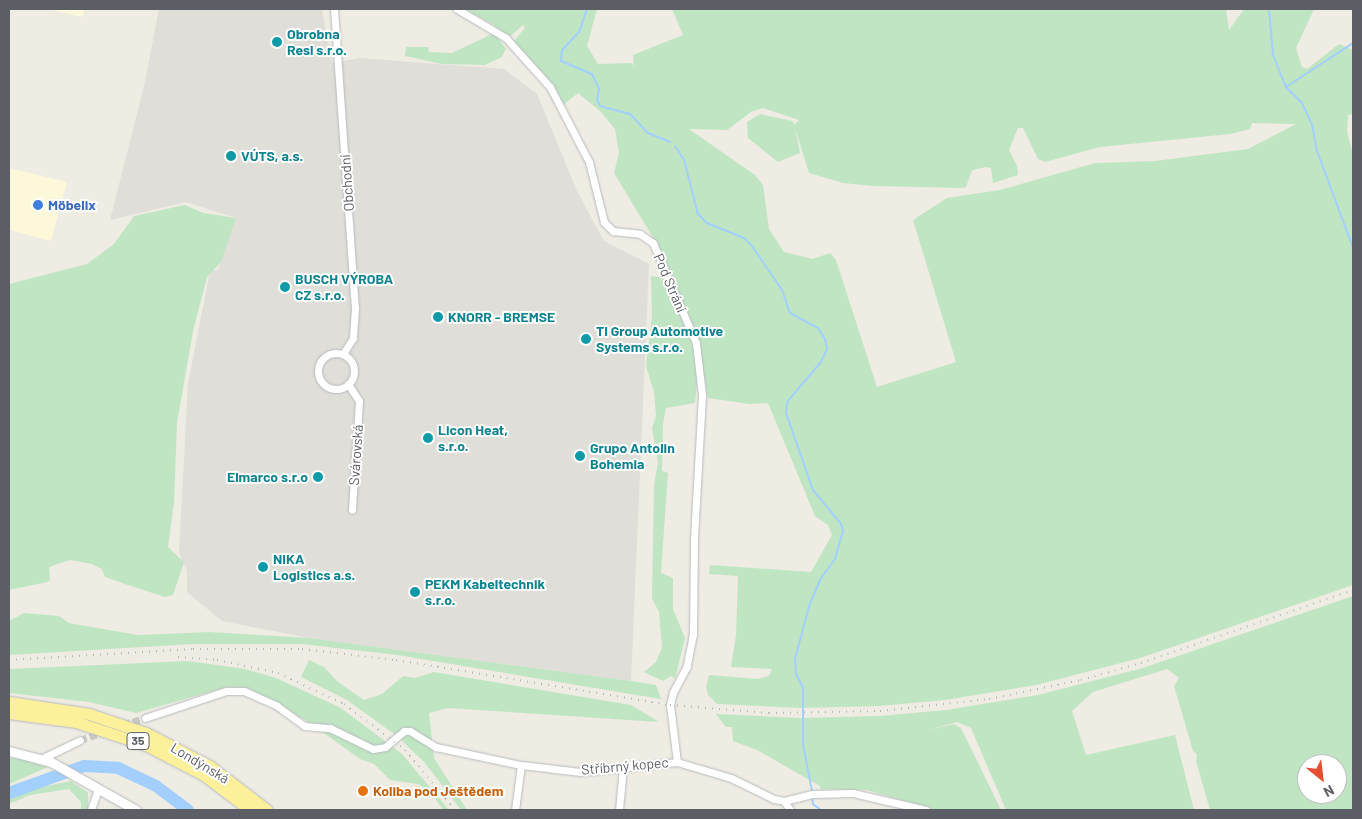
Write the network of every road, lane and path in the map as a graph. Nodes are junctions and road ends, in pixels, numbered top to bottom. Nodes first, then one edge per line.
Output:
1 (334, 9) edge
2 (456, 9) edge
3 (344, 354) junction
4 (348, 384) junction
5 (352, 510) dead end
6 (9, 702) edge
7 (9, 713) edge
8 (145, 718) tunnel mouth
9 (80, 740) tunnel mouth
10 (9, 751) edge
11 (43, 758) junction
12 (677, 762) junction
13 (521, 766) junction
14 (623, 767) junction
15 (98, 788) junction
16 (784, 801) junction
17 (91, 810) edge
18 (136, 810) edge
19 (250, 810) edge
20 (267, 810) edge
21 (515, 810) edge
22 (619, 810) edge
23 (790, 810) edge
24 (926, 810) edge

1 - 3 street, Obchodní
2 - 12 street, Pod Strání
3 - 4 street
3 - 4 street
4 - 5 street, Svárovská
6 - 20 highway, Londýnská / 35
7 - 19 highway, Londýnská / 35
8 - 13 street, Stříbrný kopec
9 - 11 street
10 - 11 street
11 - 15 street
12 - 14 street, Stříbrný kopec
12 - 16 street, Stříbrný kopec
13 - 14 street, Stříbrný kopec
13 - 21 street
14 - 22 street
15 - 17 street
15 - 18 street
16 - 23 street
16 - 24 street

